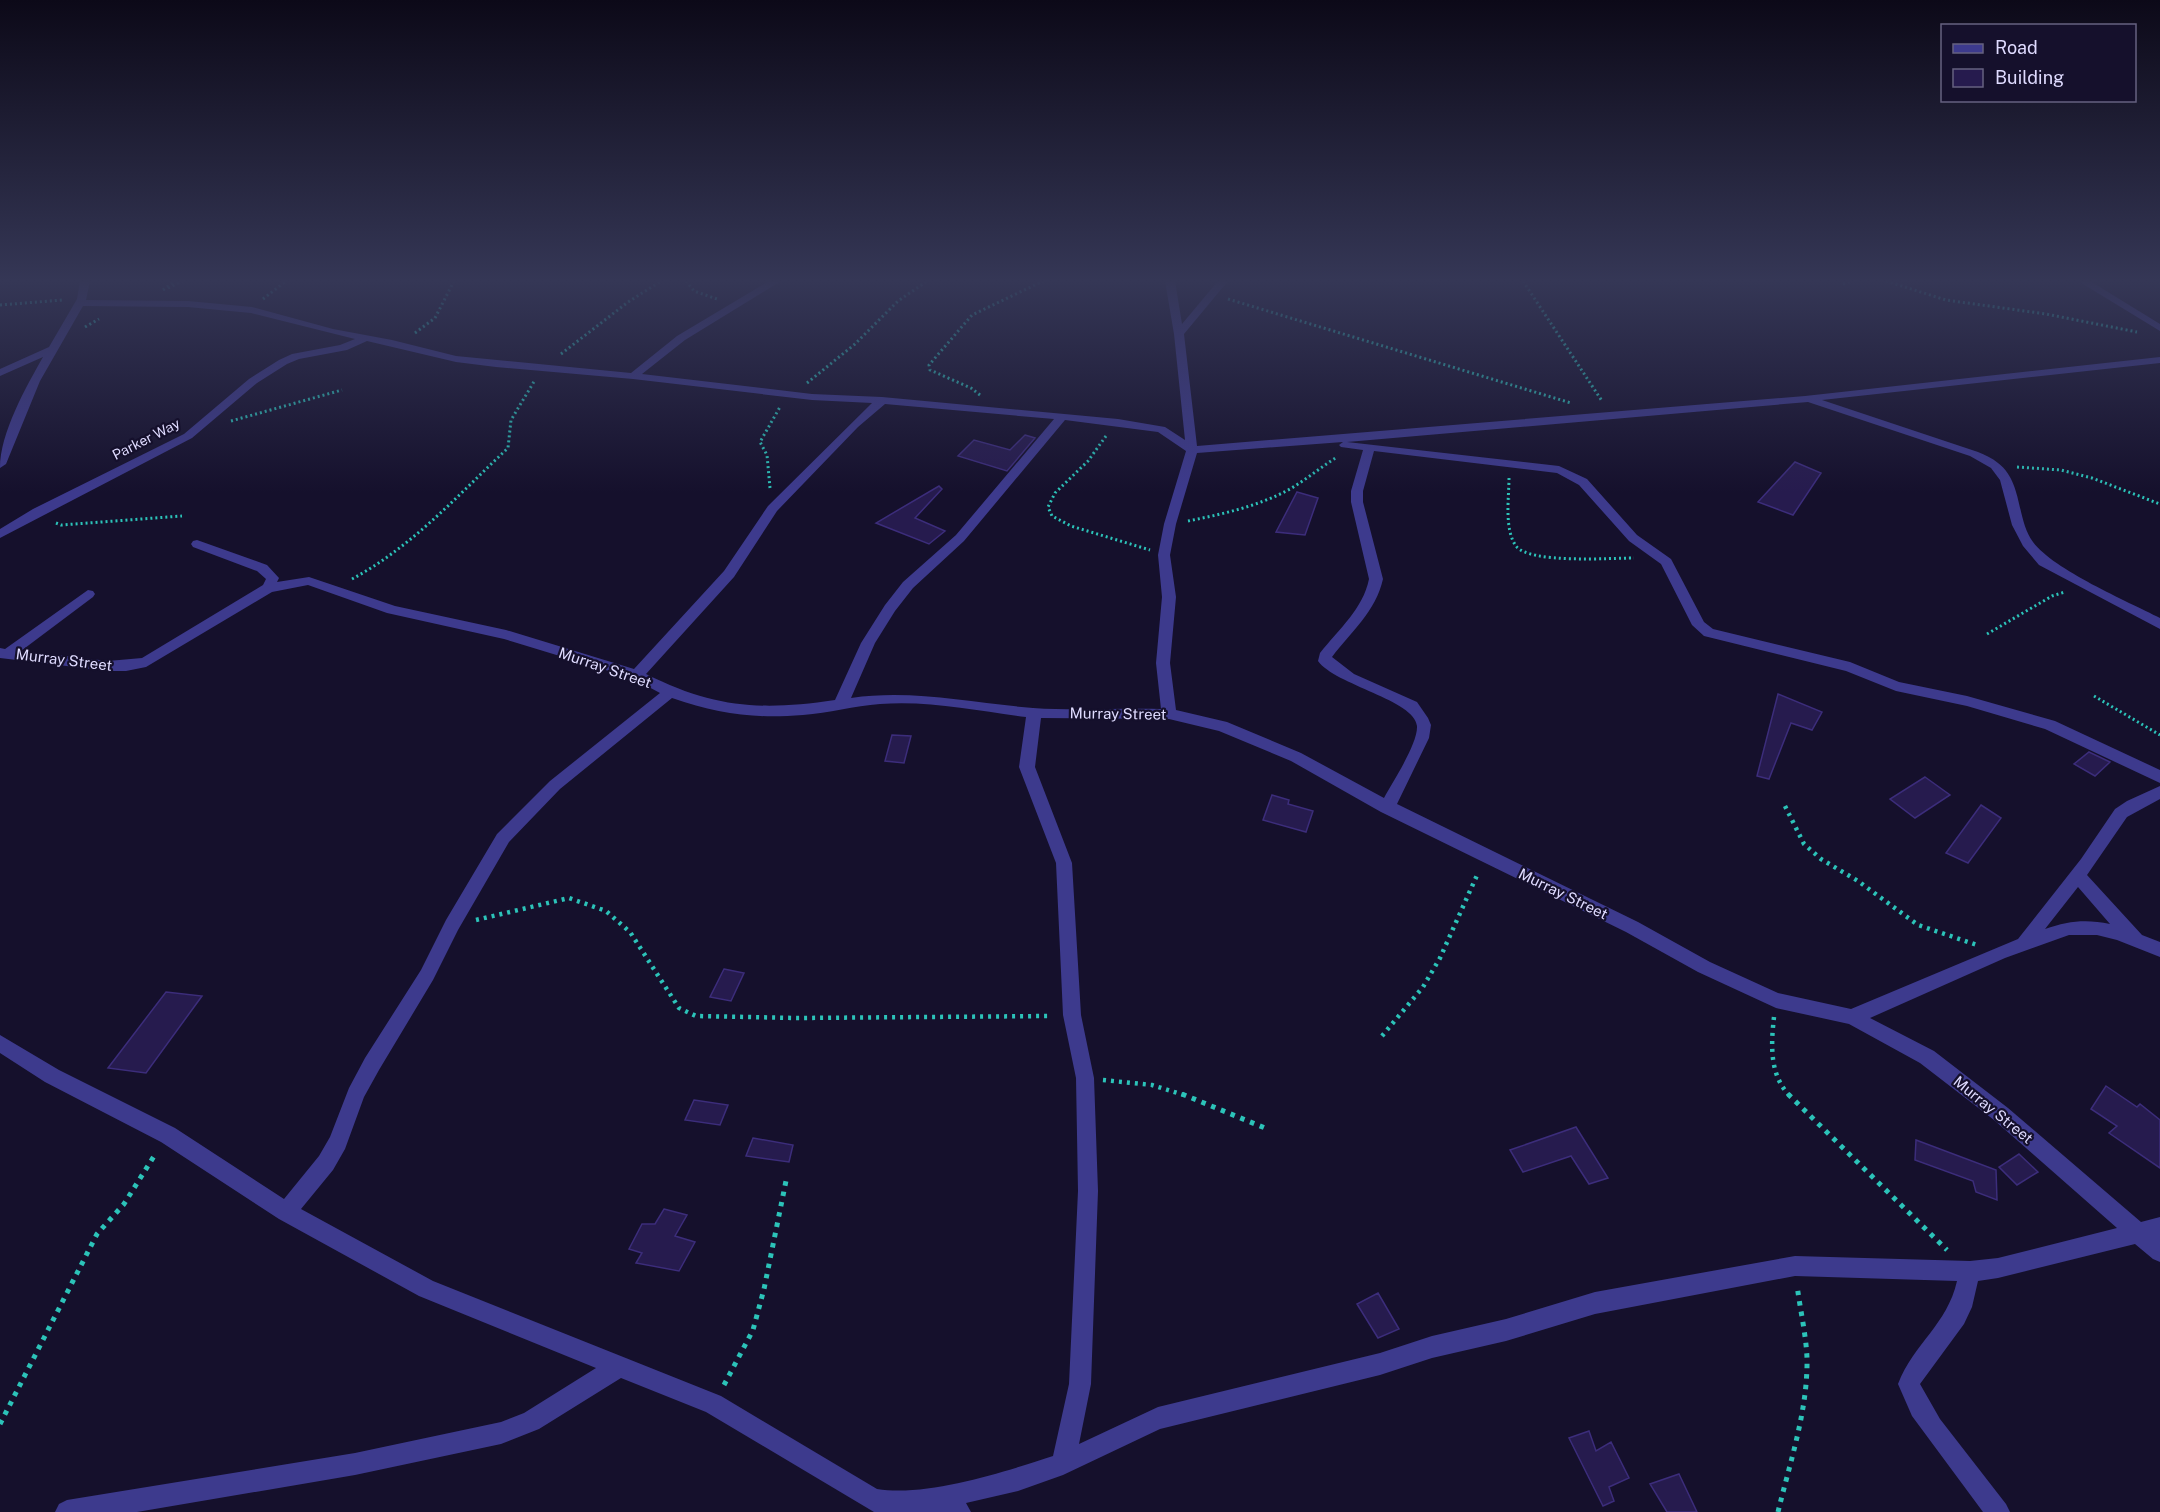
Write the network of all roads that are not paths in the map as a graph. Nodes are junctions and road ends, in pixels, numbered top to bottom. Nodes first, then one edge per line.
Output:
1 (43, 352) edge
2 (51, 352) edge
3 (326, 352) edge
4 (426, 352) edge
5 (664, 352) edge
6 (1181, 352) edge
7 (2160, 360) edge
8 (0, 373) edge
9 (633, 376) junction
10 (1805, 399) junction
11 (882, 400) junction
12 (1063, 416) junction
13 (1315, 441) junction
14 (1369, 448) junction
15 (1192, 450) junction
16 (0, 464) edge
17 (0, 534) edge
18 (197, 544) dead end
19 (268, 588) junction
20 (88, 594) dead end
21 (2160, 624) edge
22 (4, 653) edge
23 (637, 675) junction
24 (670, 692) junction
25 (841, 704) junction
26 (1034, 713) junction
27 (1169, 714) junction
28 (2160, 777) edge
29 (2160, 792) edge
30 (1388, 808) junction
31 (2078, 876) junction
32 (2139, 940) junction
33 (2025, 942) junction
34 (2160, 950) edge
35 (1852, 1017) junction
36 (0, 1043) edge
37 (286, 1212) junction
38 (2160, 1227) edge
39 (2139, 1232) junction
40 (2160, 1252) edge
41 (1970, 1271) junction
42 (617, 1368) junction
43 (1063, 1464) junction
44 (922, 1502) junction
45 (67, 1512) edge
46 (958, 1512) edge
47 (1998, 1512) edge

1 - 8 street
2 - 16 street
3 - 17 street, Parker Way
4 - 9 street
5 - 9 street
6 - 15 street
7 - 10 street
9 - 11 street
10 - 13 street
10 - 21 street
11 - 12 street
11 - 23 street
12 - 15 street
12 - 25 street
13 - 14 street
13 - 15 street
14 - 28 street
14 - 30 street
15 - 27 street
18 - 19 street
19 - 22 street, Murray Street
19 - 23 street, Murray Street
20 - 22 street
23 - 24 street, Murray Street
24 - 25 street, Murray Street
24 - 37 street
25 - 26 street, Murray Street
26 - 27 street, Murray Street
26 - 43 street
27 - 30 street, Murray Street
29 - 31 street
30 - 35 street, Murray Street
31 - 32 street
31 - 33 street
32 - 33 street
32 - 34 street
33 - 35 street
35 - 39 street, Murray Street
36 - 37 street
37 - 42 street
38 - 39 street
39 - 40 street, Murray Street
39 - 41 street
41 - 43 street
41 - 47 street
42 - 44 street
42 - 45 street
43 - 44 street
44 - 46 street

